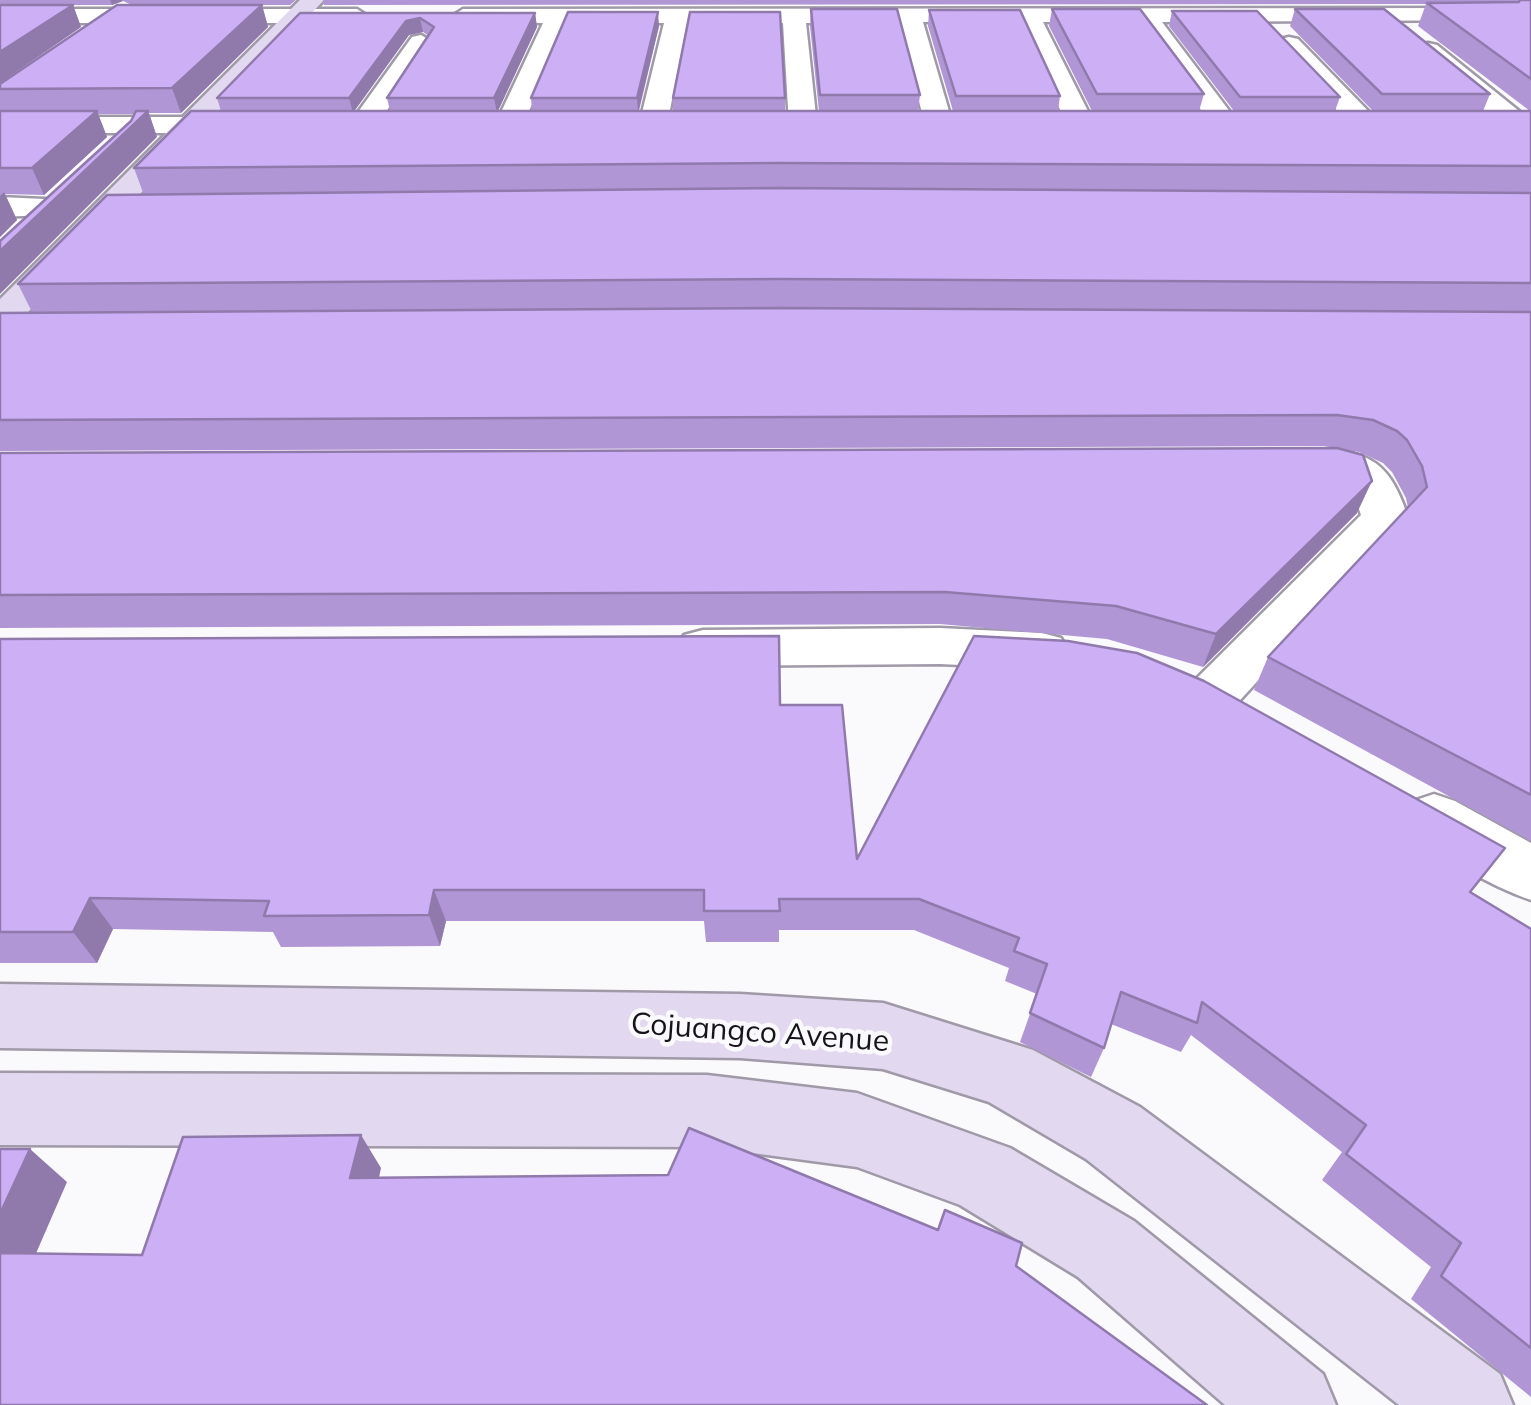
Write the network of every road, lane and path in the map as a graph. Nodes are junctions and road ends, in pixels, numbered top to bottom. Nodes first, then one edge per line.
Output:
1 (22, 0) edge
2 (140, 0) edge
3 (1479, 0) edge
4 (287, 8) edge
5 (650, 8) edge
6 (1203, 8) edge
7 (923, 10) edge
8 (0, 15) edge
9 (119, 16) junction
10 (372, 16) edge
11 (446, 16) edge
12 (558, 16) junction
13 (677, 16) junction
14 (794, 16) junction
15 (1028, 16) junction
16 (1145, 16) junction
17 (1262, 16) junction
18 (1386, 16) junction
19 (89, 37) edge
20 (421, 42) edge
21 (230, 43) edge
22 (172, 98) edge
23 (0, 124) edge
24 (191, 124) junction
25 (268, 124) edge
26 (399, 124) edge
27 (472, 124) edge
28 (509, 124) junction
29 (545, 124) edge
30 (616, 124) edge
31 (652, 124) junction
32 (690, 124) edge
33 (766, 124) edge
34 (142, 125) junction
35 (974, 125) edge
36 (1045, 125) edge
37 (1080, 125) junction
38 (1117, 125) edge
39 (1190, 125) edge
40 (1226, 125) junction
41 (1261, 125) edge
42 (1331, 125) edge
43 (1480, 125) edge
44 (1525, 125) edge
45 (113, 152) edge
46 (0, 207) edge
47 (109, 208) junction
48 (147, 208) edge
49 (28, 234) edge
50 (0, 320) edge
51 (0, 328) edge
52 (40, 328) edge
53 (1265, 462) edge
54 (647, 648) edge
55 (1098, 658) edge
56 (1260, 722) edge
57 (1393, 795) edge
58 (1531, 874) edge
59 (0, 1016) edge
60 (0, 1109) edge
61 (1292, 1405) edge
62 (1468, 1405) edge

1 - 8 street
2 - 9 street
3 - 18 street
4 - 9 street
4 - 10 street
4 - 21 street
4 - 24 street
5 - 12 street
5 - 13 street
6 - 16 street
6 - 17 street
7 - 14 street
7 - 15 street
7 - 35 street
8 - 9 street
9 - 19 street
11 - 12 street
12 - 28 street
13 - 14 street
13 - 31 street
14 - 33 street
15 - 16 street
15 - 37 street
16 - 40 street
17 - 18 street
17 - 42 street
18 - 44 street
20 - 26 street
22 - 34 street
23 - 34 street
24 - 25 street
24 - 34 street
24 - 47 street
27 - 28 street
28 - 29 street
30 - 31 street
31 - 32 street
34 - 45 street
36 - 37 street
37 - 38 street
39 - 40 street
40 - 41 street
43 - 44 street
46 - 49 street
47 - 48 street
47 - 50 street
51 - 52 street
53 - 56 street
54 - 55 street
57 - 58 street
59 - 62 street, Cojuangco Avenue
60 - 61 street

